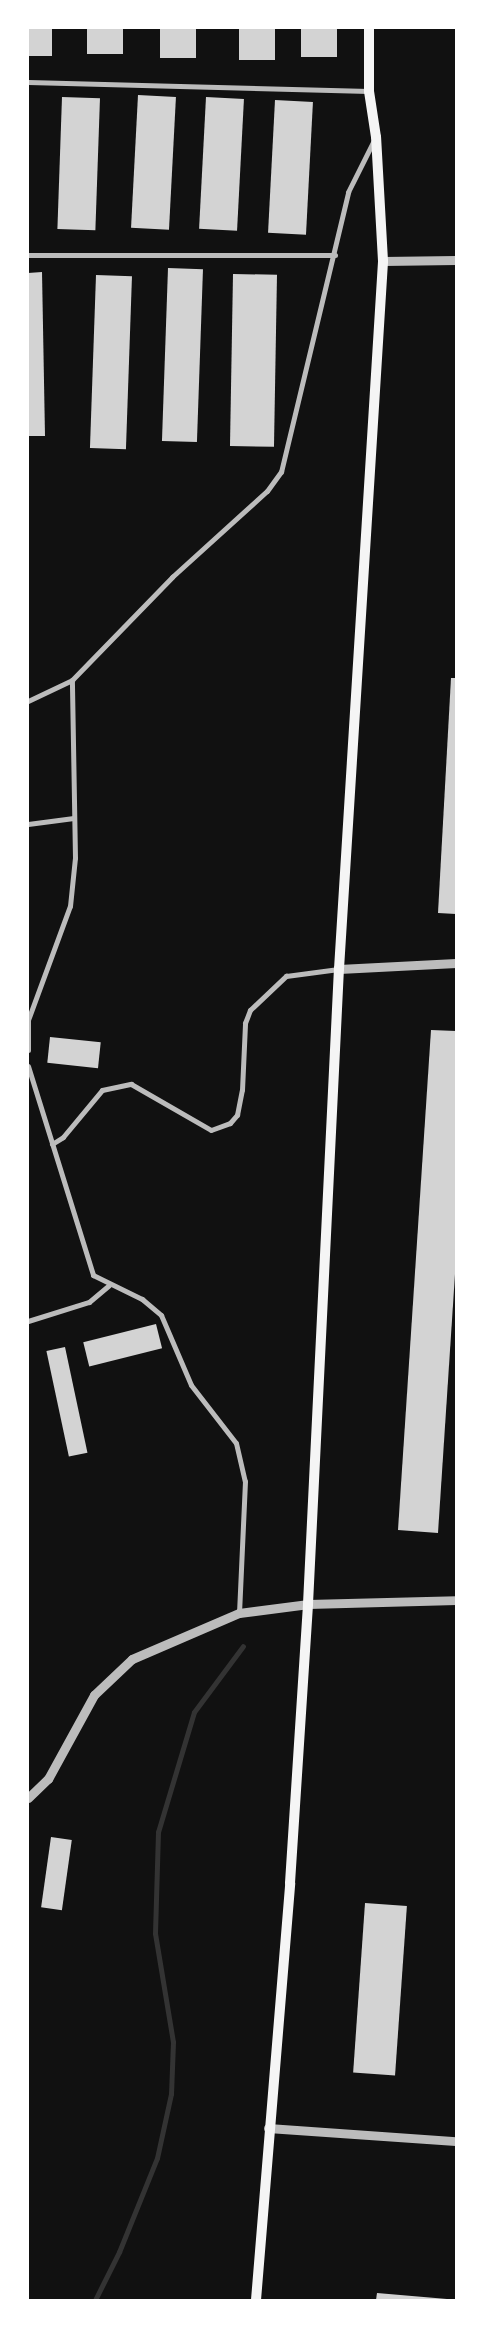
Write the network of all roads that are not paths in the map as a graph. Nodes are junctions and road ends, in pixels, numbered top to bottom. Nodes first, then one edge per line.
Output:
1 (370, 28) edge
2 (28, 82) edge
3 (370, 91) junction
4 (376, 138) junction
5 (28, 255) edge
6 (335, 255) junction
7 (456, 260) edge
8 (383, 261) junction
9 (72, 680) junction
10 (28, 701) edge
11 (74, 818) junction
12 (28, 824) edge
13 (456, 963) edge
14 (339, 969) junction
15 (28, 1050) edge
16 (28, 1066) edge
17 (52, 1144) junction
18 (109, 1285) junction
19 (28, 1321) edge
20 (456, 1600) edge
21 (308, 1604) junction
22 (239, 1614) junction
23 (28, 1798) edge
24 (268, 2128) junction
25 (456, 2141) edge
26 (256, 2300) edge

1 - 3 main road
2 - 3 street
3 - 4 main road
4 - 6 street
4 - 8 main road
5 - 6 street
6 - 9 street
7 - 8 street
8 - 14 main road
9 - 10 street
9 - 11 street
11 - 12 street
11 - 15 street
13 - 14 street
14 - 17 street
14 - 21 main road
16 - 17 street
17 - 18 street
18 - 19 street
18 - 22 street
20 - 21 street
21 - 22 street
21 - 24 main road
22 - 23 street
24 - 25 street
24 - 26 main road

